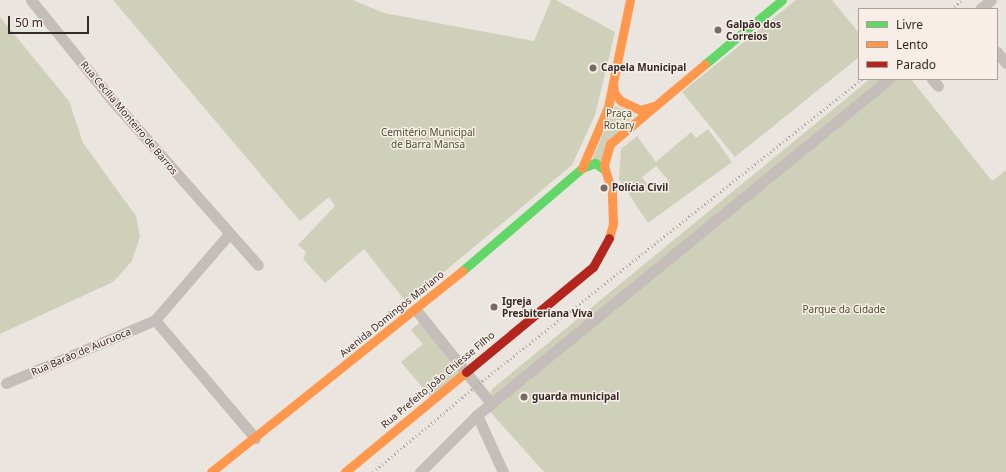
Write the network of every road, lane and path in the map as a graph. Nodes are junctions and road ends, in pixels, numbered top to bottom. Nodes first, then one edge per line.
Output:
1 (31, 0) edge
2 (630, 0) edge
3 (782, 0) edge
4 (991, 0) edge
5 (981, 8) edge
6 (998, 53) edge
7 (1006, 63) edge
8 (613, 80) junction
9 (888, 80) edge
10 (654, 106) junction
11 (582, 168) junction
12 (605, 170) junction
13 (229, 234) junction
14 (258, 265) dead end
15 (416, 310) junction
16 (155, 320) junction
17 (465, 371) junction
18 (6, 383) dead end
19 (490, 402) junction
20 (477, 415) junction
21 (254, 438) junction
22 (211, 472) edge
23 (345, 472) edge
24 (420, 472) edge
25 (503, 472) edge

1 - 13 street, Rua Cecília Monteiro de Barros
2 - 8 main road
3 - 10 main road, Rua Prefeito João Chiesse Filho
4 - 5 street
6 - 7 street
8 - 10 main road
8 - 11 main road
9 - 19 street
10 - 12 main road, Rua Prefeito João Chiesse Filho
11 - 12 main road
11 - 15 main road, Avenida Domingos Mariano
12 - 17 main road, Rua Prefeito João Chiesse Filho
13 - 14 street, Rua Cecília Monteiro de Barros
13 - 16 street
15 - 17 street
15 - 21 main road, Avenida Domingos Mariano
16 - 18 street, Rua Barão de Aiuruoca
16 - 21 street
17 - 19 street
17 - 23 main road, Rua Prefeito João Chiesse Filho
19 - 20 street
20 - 24 street
20 - 25 street
21 - 22 main road, Avenida Domingos Mariano

